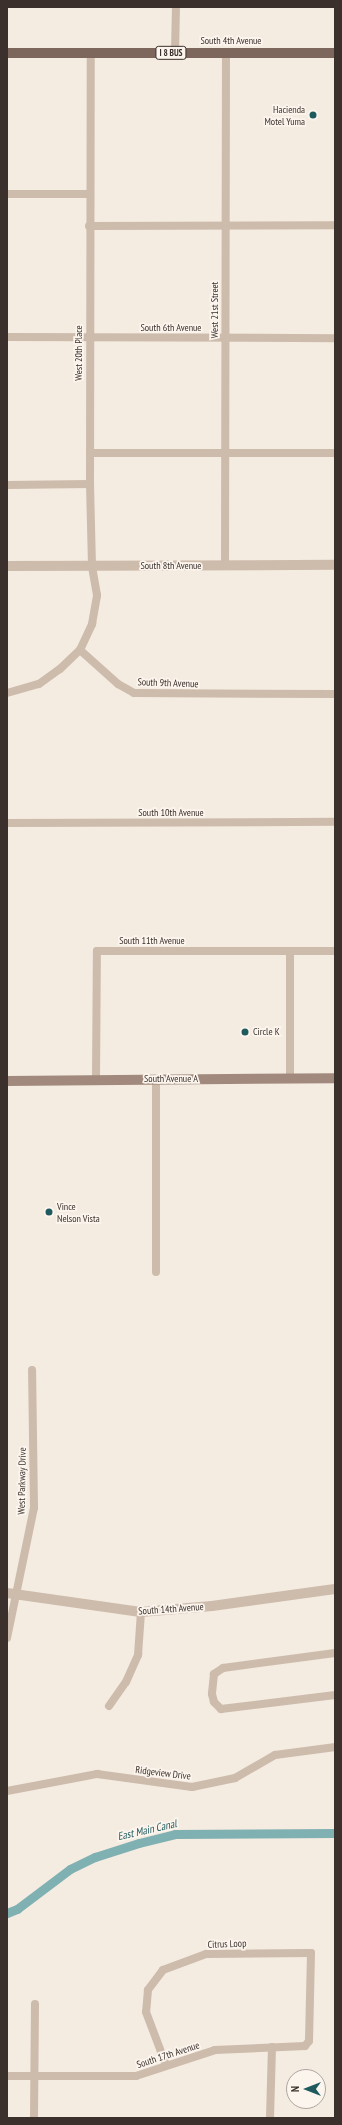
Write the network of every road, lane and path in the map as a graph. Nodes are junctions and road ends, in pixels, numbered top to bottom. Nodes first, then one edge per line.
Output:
1 (176, 7) edge
2 (7, 53) edge
3 (91, 53) junction
4 (175, 53) junction
5 (335, 53) edge
6 (226, 54) junction
7 (7, 194) edge
8 (89, 194) junction
9 (225, 225) junction
10 (335, 225) edge
11 (89, 226) junction
12 (7, 337) edge
13 (89, 338) junction
14 (225, 338) junction
15 (335, 338) edge
16 (90, 453) junction
17 (335, 453) edge
18 (226, 454) junction
19 (90, 484) junction
20 (7, 485) edge
21 (335, 565) edge
22 (7, 566) edge
23 (92, 566) junction
24 (226, 566) junction
25 (80, 650) junction
26 (7, 693) edge
27 (335, 694) edge
28 (335, 822) edge
29 (7, 823) edge
30 (290, 951) junction
31 (335, 951) edge
32 (290, 1078) junction
33 (335, 1078) edge
34 (96, 1079) junction
35 (156, 1080) junction
36 (7, 1081) edge
37 (156, 1272) dead end
38 (32, 1370) dead end
39 (335, 1589) edge
40 (12, 1594) edge
41 (141, 1612) junction
42 (7, 1638) edge
43 (335, 1653) edge
44 (335, 1696) edge
45 (109, 1706) dead end
46 (335, 1747) edge
47 (7, 1791) edge
48 (35, 2004) dead end
49 (309, 2041) joint
50 (272, 2047) junction
51 (166, 2065) junction
52 (7, 2076) edge
53 (34, 2076) junction
54 (34, 2118) edge
55 (270, 2118) edge

1 - 4 street
2 - 3 main road, South 4th Avenue / I 8 BUS
3 - 4 main road, South 4th Avenue / I 8 BUS
3 - 8 street, West 20th Place
4 - 6 main road, South 4th Avenue / I 8 BUS
5 - 6 main road, South 4th Avenue / I 8 BUS
6 - 9 street, West 21st Street
7 - 8 street
8 - 11 street, West 20th Place
9 - 10 street
9 - 11 street
9 - 14 street, West 21st Street
11 - 13 street, West 20th Place
12 - 13 street, South 6th Avenue
13 - 14 street, South 6th Avenue
13 - 16 street, West 20th Place
14 - 15 street, South 6th Avenue
14 - 18 street, West 21st Street
16 - 18 street
16 - 19 street, West 20th Place
17 - 18 street
18 - 24 street, West 21st Street
19 - 20 street
19 - 23 street, West 20th Place
21 - 24 street, South 8th Avenue
22 - 23 street, South 8th Avenue
23 - 24 street, South 8th Avenue
23 - 25 street, West 20th Place
25 - 26 street
25 - 27 street, South 9th Avenue
28 - 29 street, South 10th Avenue
30 - 31 street, South 11th Avenue
30 - 32 street
30 - 34 street, South 11th Avenue
32 - 33 main road, South Avenue A
32 - 35 main road, South Avenue A
34 - 35 main road, South Avenue A
34 - 36 main road, South Avenue A
35 - 37 street
38 - 40 street, West Parkway Drive
39 - 41 street, South 14th Avenue
40 - 41 street, South 14th Avenue
40 - 42 street, West Parkway Drive
41 - 45 street
43 - 44 street
46 - 47 street, Ridgeview Drive
48 - 53 street
49 - 50 street, South 17th Avenue
49 - 51 street, Citrus Loop
50 - 51 street, South 17th Avenue
50 - 55 street
51 - 53 street, South 17th Avenue
52 - 53 street, South 17th Avenue
53 - 54 street

